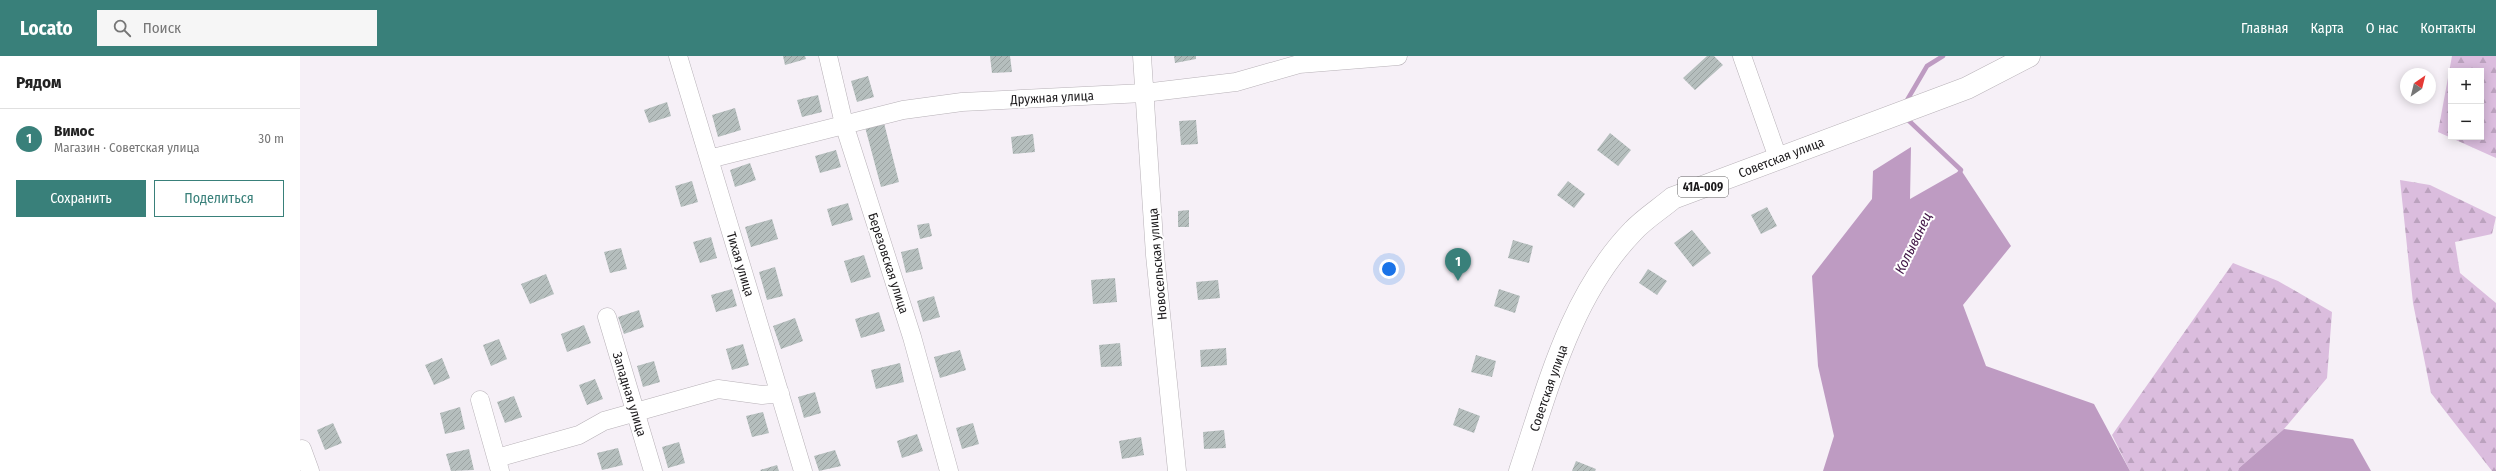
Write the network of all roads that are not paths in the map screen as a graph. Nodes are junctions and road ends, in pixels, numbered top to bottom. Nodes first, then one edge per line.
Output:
1 (678, 56) edge
2 (828, 56) edge
3 (1142, 56) edge
4 (1398, 56) edge
5 (1742, 56) edge
6 (2029, 56) edge
7 (1144, 93) junction
8 (844, 124) junction
9 (1778, 158) junction
10 (709, 159) junction
11 (607, 317) dead end
12 (780, 393) junction
13 (480, 400) dead end
14 (636, 413) junction
15 (302, 449) dead end
16 (498, 464) edge
17 (310, 471) edge
18 (653, 471) edge
19 (803, 471) edge
20 (949, 471) edge
21 (1177, 471) edge
22 (1520, 471) edge

1 - 10 street, Тихая улица
2 - 8 street, Березовская улица
3 - 7 street, Новосельская улица
4 - 7 street, Дружная улица
5 - 9 street
6 - 9 main road, Советская улица / 41А-009
7 - 8 street, Дружная улица
7 - 21 street, Новосельская улица
8 - 10 street, Дружная улица
8 - 20 street, Березовская улица
9 - 22 main road, Советская улица / 41А-009
10 - 12 street, Тихая улица
11 - 14 street, Западная улица
12 - 14 street
12 - 19 street, Тихая улица
13 - 16 street
14 - 16 street
14 - 18 street, Западная улица
15 - 17 street

